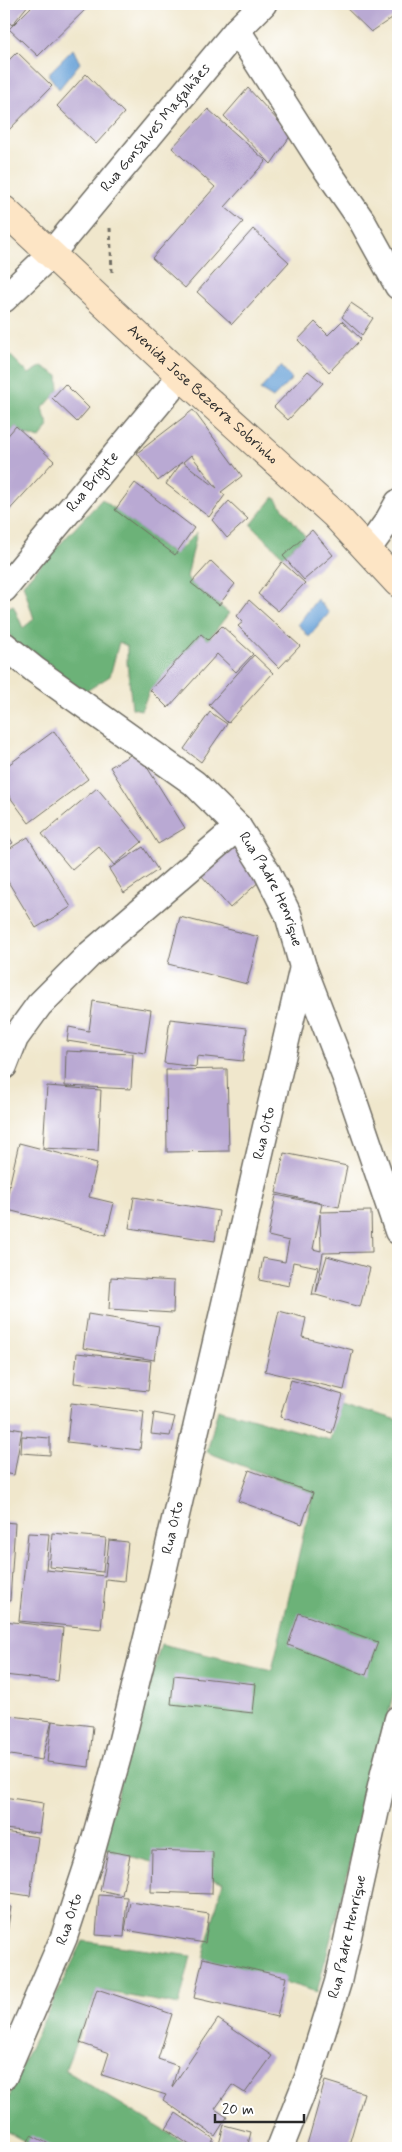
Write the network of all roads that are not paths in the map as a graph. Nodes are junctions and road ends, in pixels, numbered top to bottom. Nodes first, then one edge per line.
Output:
1 (263, 4) edge
2 (237, 30) junction
3 (4, 210) edge
4 (50, 255) junction
5 (398, 286) edge
6 (4, 299) edge
7 (181, 376) junction
8 (398, 503) edge
9 (367, 550) junction
10 (398, 583) edge
11 (4, 589) edge
12 (4, 645) edge
13 (238, 827) junction
14 (303, 967) junction
15 (4, 1066) edge
16 (398, 1231) edge
17 (398, 1719) edge
18 (10, 2050) edge
19 (4, 2076) edge
20 (280, 2148) edge

1 - 2 street, Rua Gonsalves Magalhães
2 - 4 street, Rua Gonsalves Magalhães
2 - 5 street
3 - 4 main road, Avenida Jose Bezerra Sobrinho
4 - 6 street
4 - 7 main road, Avenida Jose Bezerra Sobrinho
7 - 9 main road, Avenida Jose Bezerra Sobrinho
7 - 11 street, Rua Brigite
8 - 9 street
9 - 10 main road, Avenida Jose Bezerra Sobrinho
12 - 13 street, Rua Padre Henrique
13 - 14 street, Rua Padre Henrique
13 - 15 street
14 - 16 street, Rua Padre Henrique
14 - 18 street, Rua Oito
17 - 20 street, Rua Padre Henrique
18 - 19 street, Rua Oito

